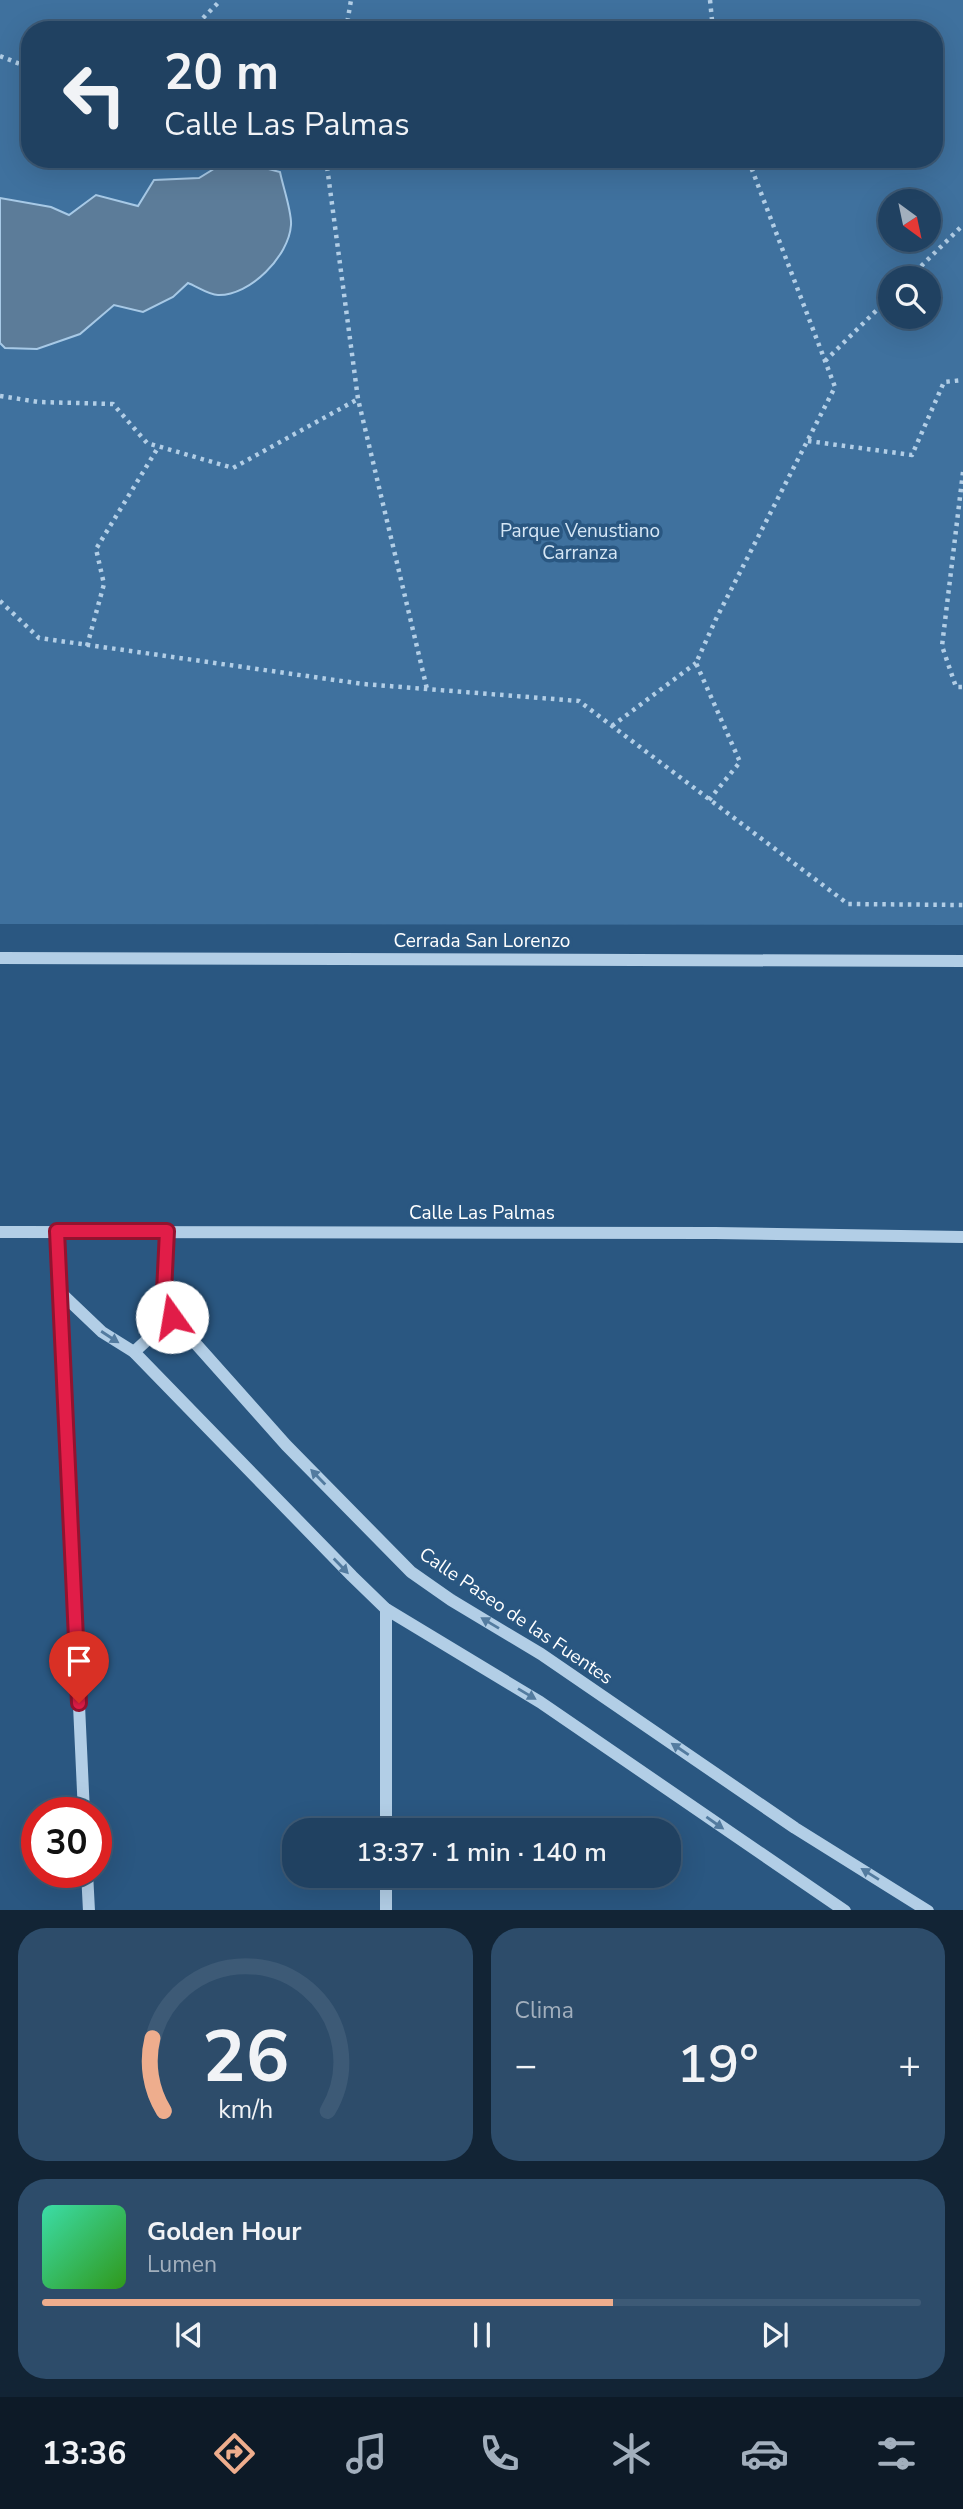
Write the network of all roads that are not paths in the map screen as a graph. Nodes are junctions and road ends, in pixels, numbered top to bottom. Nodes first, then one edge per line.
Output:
1 (0, 958) edge
2 (963, 961) edge
3 (57, 1231) junction
4 (167, 1231) junction
5 (0, 1232) edge
6 (963, 1237) edge
7 (60, 1292) junction
8 (172, 1317) junction
9 (134, 1352) junction
10 (386, 1609) junction
11 (83, 1797) edge
12 (386, 1818) edge
13 (88, 1888) edge
14 (386, 1888) edge
15 (89, 1910) edge
16 (386, 1910) edge
17 (845, 1910) edge
18 (928, 1910) edge

1 - 2 street, Cerrada San Lorenzo
3 - 4 street, Calle Las Palmas
3 - 5 street, Calle Las Palmas
3 - 7 street
4 - 6 street, Calle Las Palmas
4 - 8 street, Calle Paseo de las Fuentes
7 -> 9 street
7 - 11 street
8 - 9 street
18 -> 8 street, Calle Paseo de las Fuentes
9 -> 10 street
10 - 12 street
10 -> 17 street
13 - 15 street
14 - 16 street

